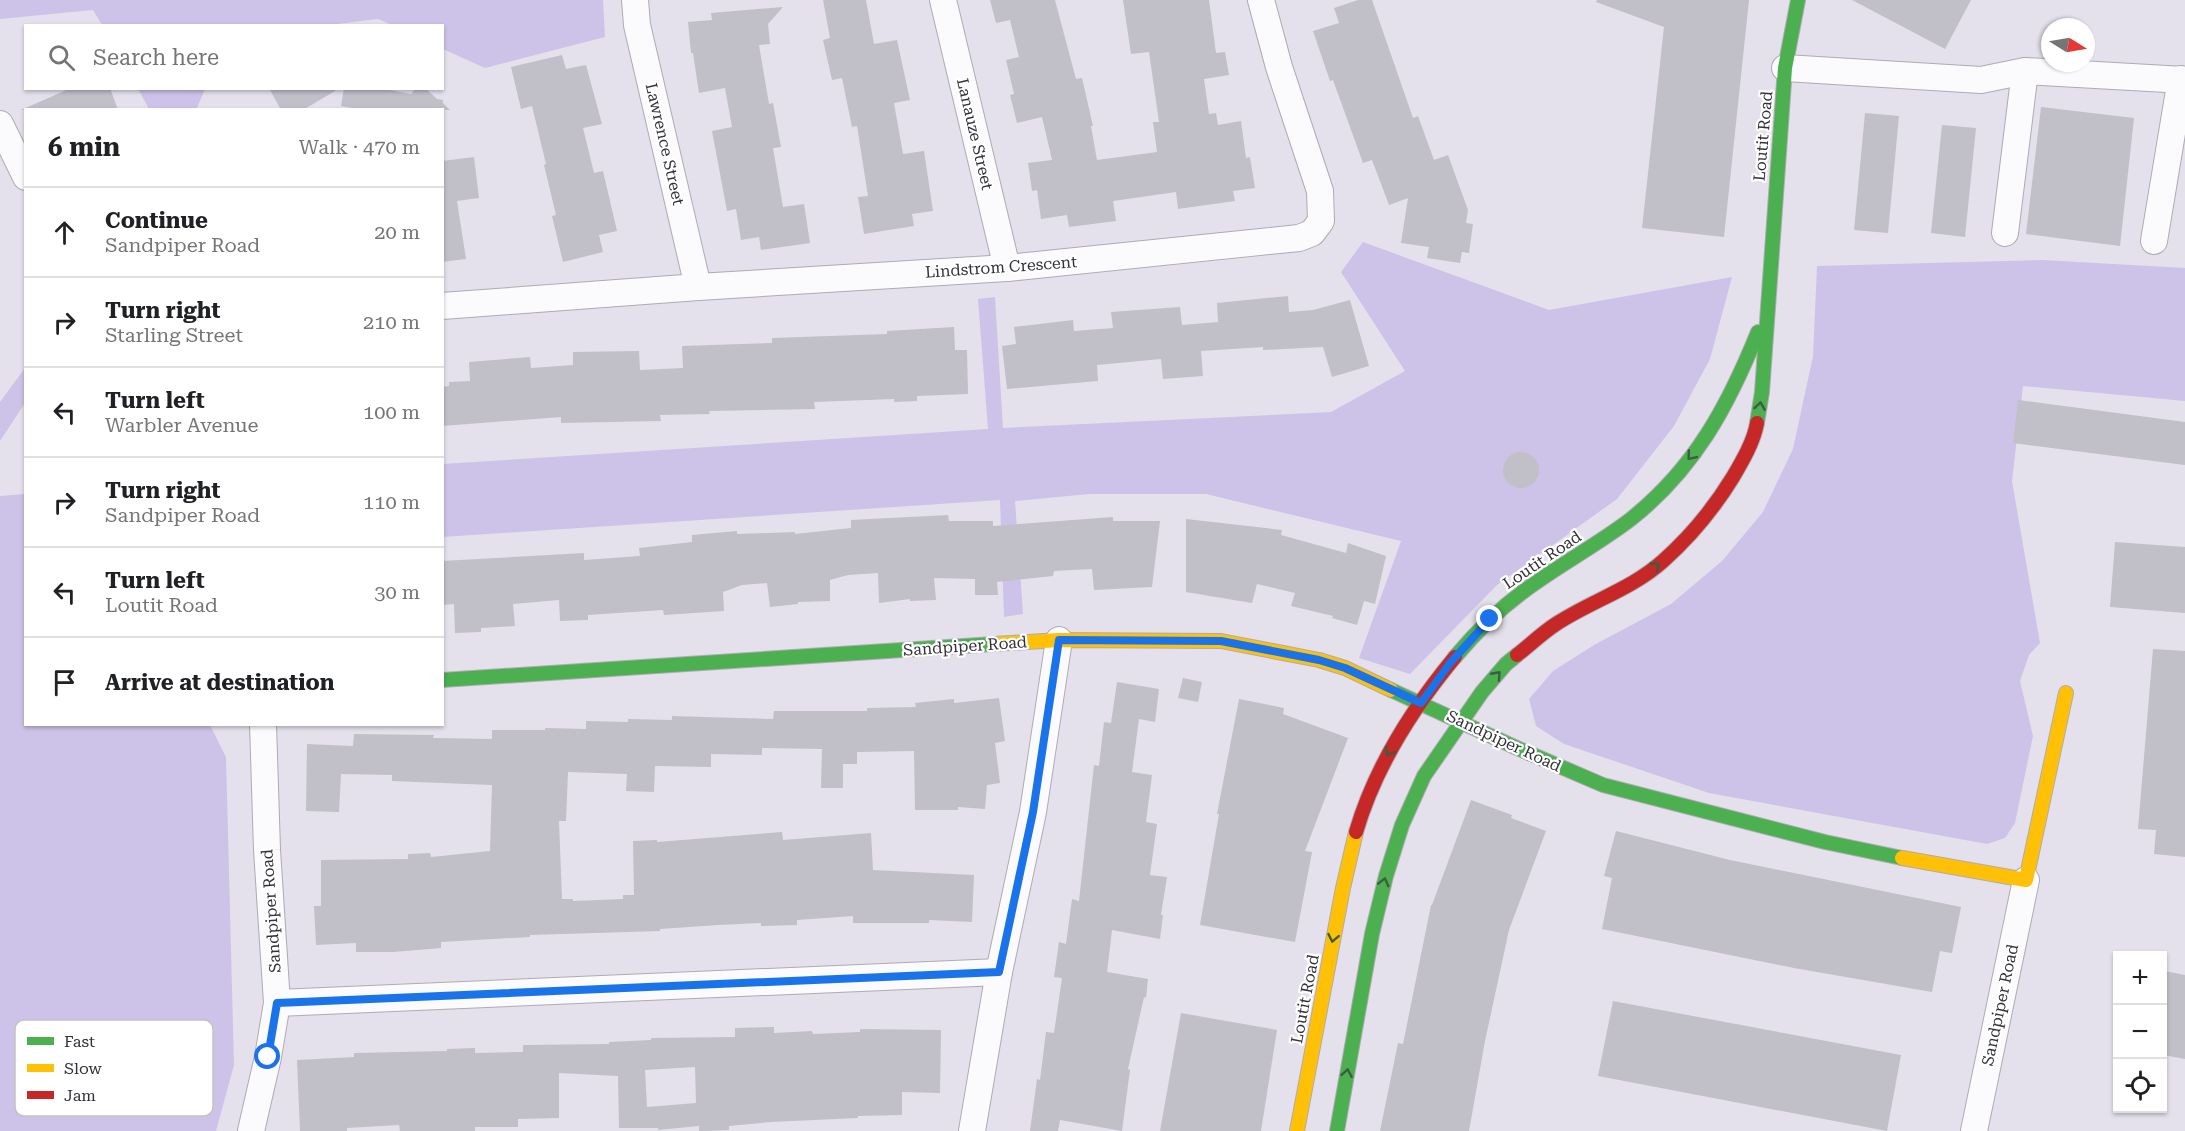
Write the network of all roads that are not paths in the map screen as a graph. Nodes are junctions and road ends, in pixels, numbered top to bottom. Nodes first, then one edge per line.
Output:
1 (635, 0) edge
2 (943, 0) edge
3 (1261, 0) edge
4 (1798, 0) edge
5 (1785, 68) junction
6 (2025, 71) junction
7 (2183, 79) edge
8 (0, 124) edge
9 (24, 173) edge
10 (2005, 233) dead end
11 (2154, 241) dead end
12 (1007, 268) junction
13 (698, 287) junction
14 (444, 306) edge
15 (1767, 312) junction
16 (1059, 640) junction
17 (444, 680) edge
18 (2066, 693) dead end
19 (1421, 703) junction
20 (1460, 721) junction
21 (262, 726) edge
22 (2026, 880) junction
23 (999, 972) junction
24 (277, 1003) junction
25 (251, 1131) edge
26 (972, 1131) edge
27 (1297, 1131) edge
28 (1337, 1131) edge
29 (1974, 1131) edge

1 - 13 street, Lawrence Street
2 - 12 street, Lanauze Street
3 - 12 street, Lindstrom Crescent
4 - 5 street, Loutit Road
5 - 6 street
5 - 15 street, Loutit Road
6 - 7 street
6 - 10 street
7 - 11 street
8 - 9 street
12 - 13 street, Lindstrom Crescent
13 - 14 street, Lindstrom Crescent
15 -> 19 street, Loutit Road
20 -> 15 street, Loutit Road
16 - 17 street, Sandpiper Road
16 - 19 street, Sandpiper Road
16 - 23 street
18 - 22 street, Sandpiper Road
19 - 20 street, Sandpiper Road
19 -> 27 street, Loutit Road
20 - 22 street, Sandpiper Road
28 -> 20 street, Loutit Road
21 - 24 street, Sandpiper Road
22 - 29 street, Sandpiper Road
23 - 24 street
23 - 26 street
24 - 25 street, Sandpiper Road

